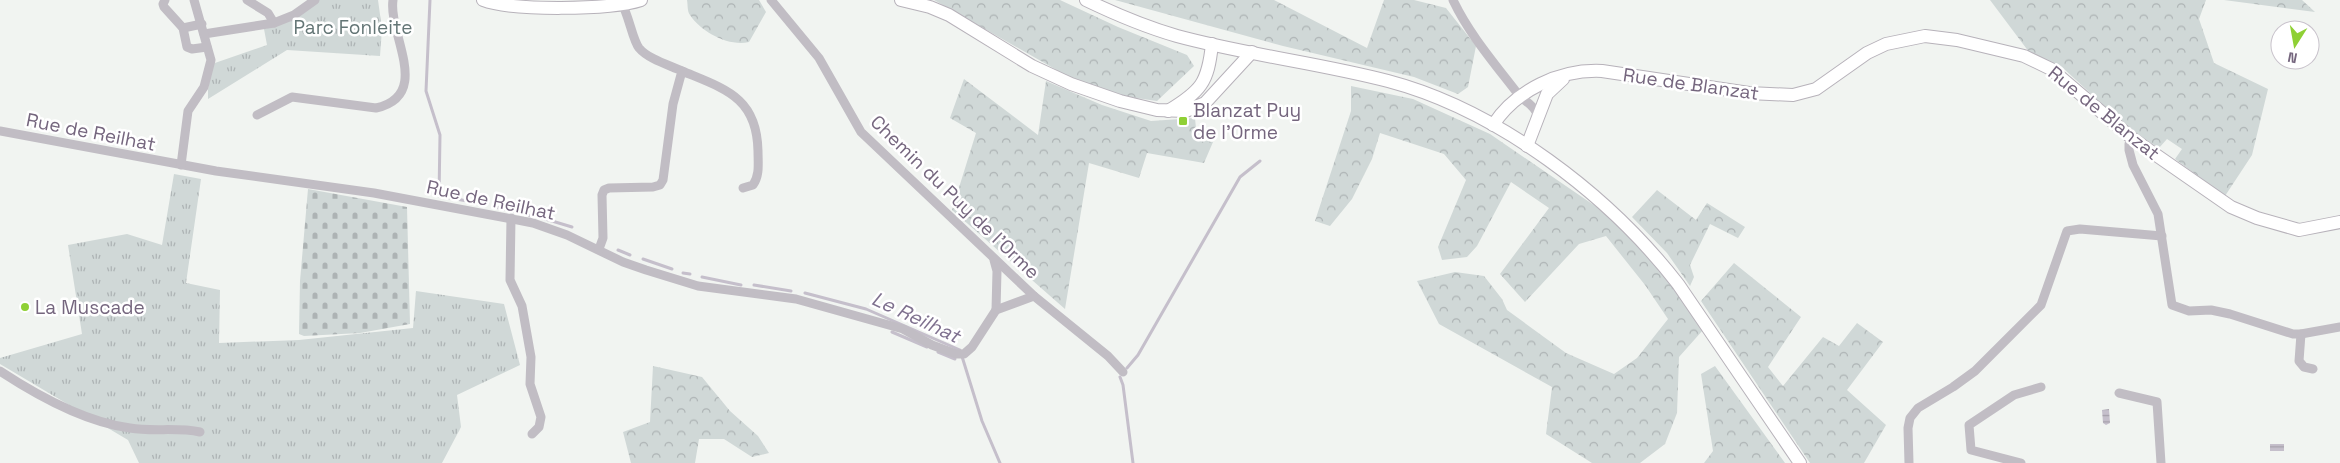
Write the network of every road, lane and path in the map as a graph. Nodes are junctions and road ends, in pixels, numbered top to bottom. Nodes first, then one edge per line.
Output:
1 (166, 0) edge
2 (194, 0) edge
3 (247, 0) edge
4 (315, 0) edge
5 (393, 0) edge
6 (483, 0) edge
7 (640, 0) edge
8 (766, 0) edge
9 (771, 0) edge
10 (902, 0) edge
11 (1086, 0) edge
12 (1454, 0) edge
13 (621, 2) edge
14 (777, 9) junction
15 (274, 23) junction
16 (202, 24) junction
17 (183, 28) junction
18 (204, 34) junction
19 (1212, 44) junction
20 (207, 47) junction
21 (1252, 52) junction
22 (682, 71) junction
23 (1569, 74) junction
24 (1520, 96) junction
25 (1168, 111) junction
26 (256, 115) dead end
27 (1538, 117) junction
28 (1493, 125) junction
29 (0, 131) edge
30 (2133, 139) junction
31 (1527, 146) junction
32 (181, 165) junction
33 (743, 188) dead end
34 (511, 218) junction
35 (2340, 222) edge
36 (2162, 236) junction
37 (599, 249) junction
38 (993, 257) junction
39 (1034, 296) junction
40 (996, 310) junction
41 (2340, 327) edge
42 (2301, 334) junction
43 (2313, 369) dead end
44 (0, 371) edge
45 (1123, 372) dead end
46 (2042, 387) dead end
47 (2120, 393) dead end
48 (200, 432) dead end
49 (532, 434) dead end
50 (1800, 463) edge
51 (1909, 463) edge
52 (2021, 463) edge
53 (2160, 463) edge

1 - 17 street
2 - 16 street
3 - 15 street
4 - 15 street
5 - 26 street
6 - 13 street
7 - 13 street
8 - 14 street
9 - 14 street, Chemin du Puy de l'Orme
10 - 25 street
11 - 19 street
12 - 24 street
13 - 22 street
14 - 38 street, Chemin du Puy de l'Orme
15 - 18 street
16 - 17 street
16 - 18 street
17 - 20 street
18 - 20 street
19 - 21 street
19 - 25 street
20 - 32 street
21 - 25 street
21 - 28 street
22 - 33 street
22 - 37 street
23 - 24 street, Rue de Blanzat
23 - 27 street
23 - 30 street, Rue de Blanzat
24 - 27 street
24 - 28 street, Rue de Blanzat
27 - 31 street
28 - 31 street
29 - 32 street, Rue de Reilhat
30 - 35 street, Rue de Blanzat
30 - 36 street
31 - 50 street
32 - 34 street, Rue de Reilhat
34 - 37 street, Rue de Reilhat
34 - 49 street
36 - 42 street
36 - 51 street
37 - 40 street, Rue de Reilhat
38 - 39 street, Chemin du Puy de l'Orme
38 - 40 street
39 - 40 street
39 - 45 street, Chemin du Puy de l'Orme
41 - 42 street
42 - 43 street
44 - 48 street
46 - 52 street
47 - 53 street

